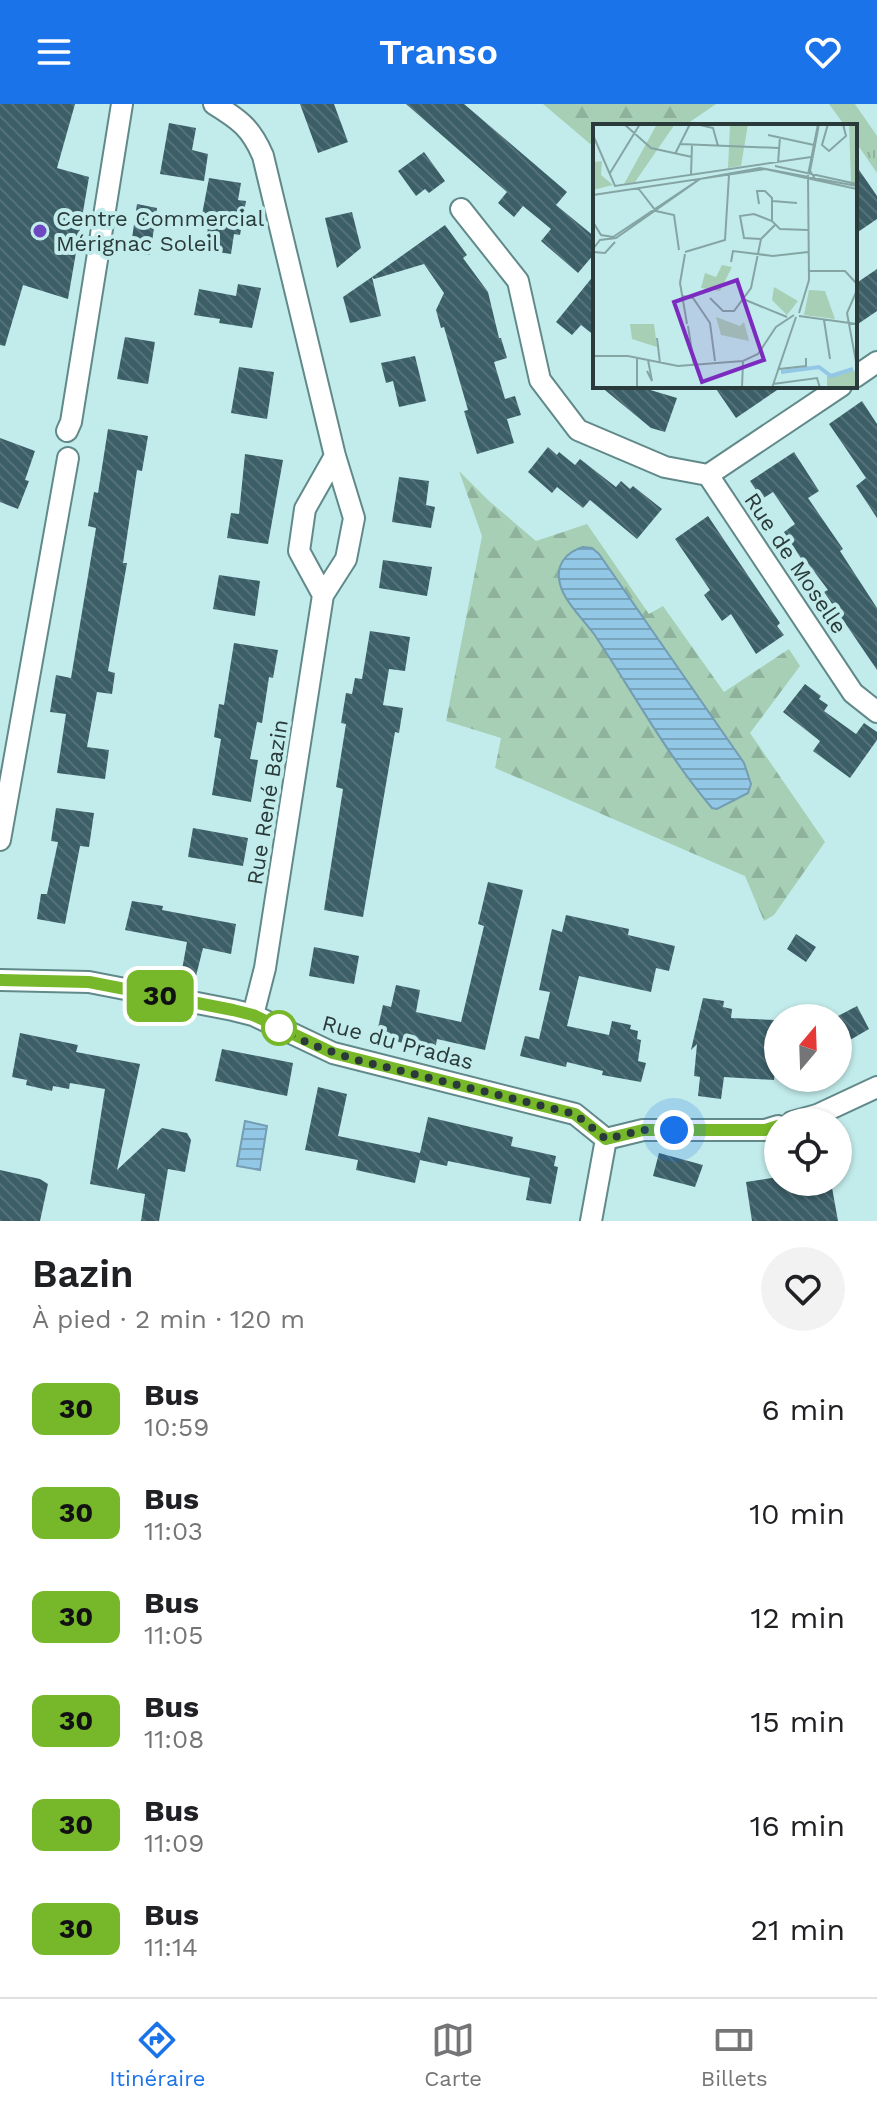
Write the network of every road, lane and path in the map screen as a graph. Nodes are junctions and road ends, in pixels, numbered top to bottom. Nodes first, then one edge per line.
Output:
1 (122, 104) edge
2 (214, 104) edge
3 (461, 209) dead end
4 (876, 365) edge
5 (857, 376) edge
6 (820, 392) edge
7 (67, 431) dead end
8 (335, 456) junction
9 (68, 458) dead end
10 (708, 475) junction
11 (323, 595) junction
12 (877, 712) edge
13 (0, 840) edge
14 (0, 980) edge
15 (253, 1015) junction
16 (877, 1087) edge
17 (832, 1108) edge
18 (764, 1130) edge
19 (606, 1139) junction
20 (591, 1221) edge

1 - 7 street
2 - 8 street, Rue René Bazin
3 - 10 street
4 - 5 street
6 - 10 street
8 - 11 street, Rue René Bazin
8 - 11 street
9 - 13 street
10 - 12 street, Rue de Moselle
11 - 15 street, Rue René Bazin
14 - 15 street, Rue du Pradas
15 - 19 street, Rue du Pradas
16 - 17 street
18 - 19 street
19 - 20 street

